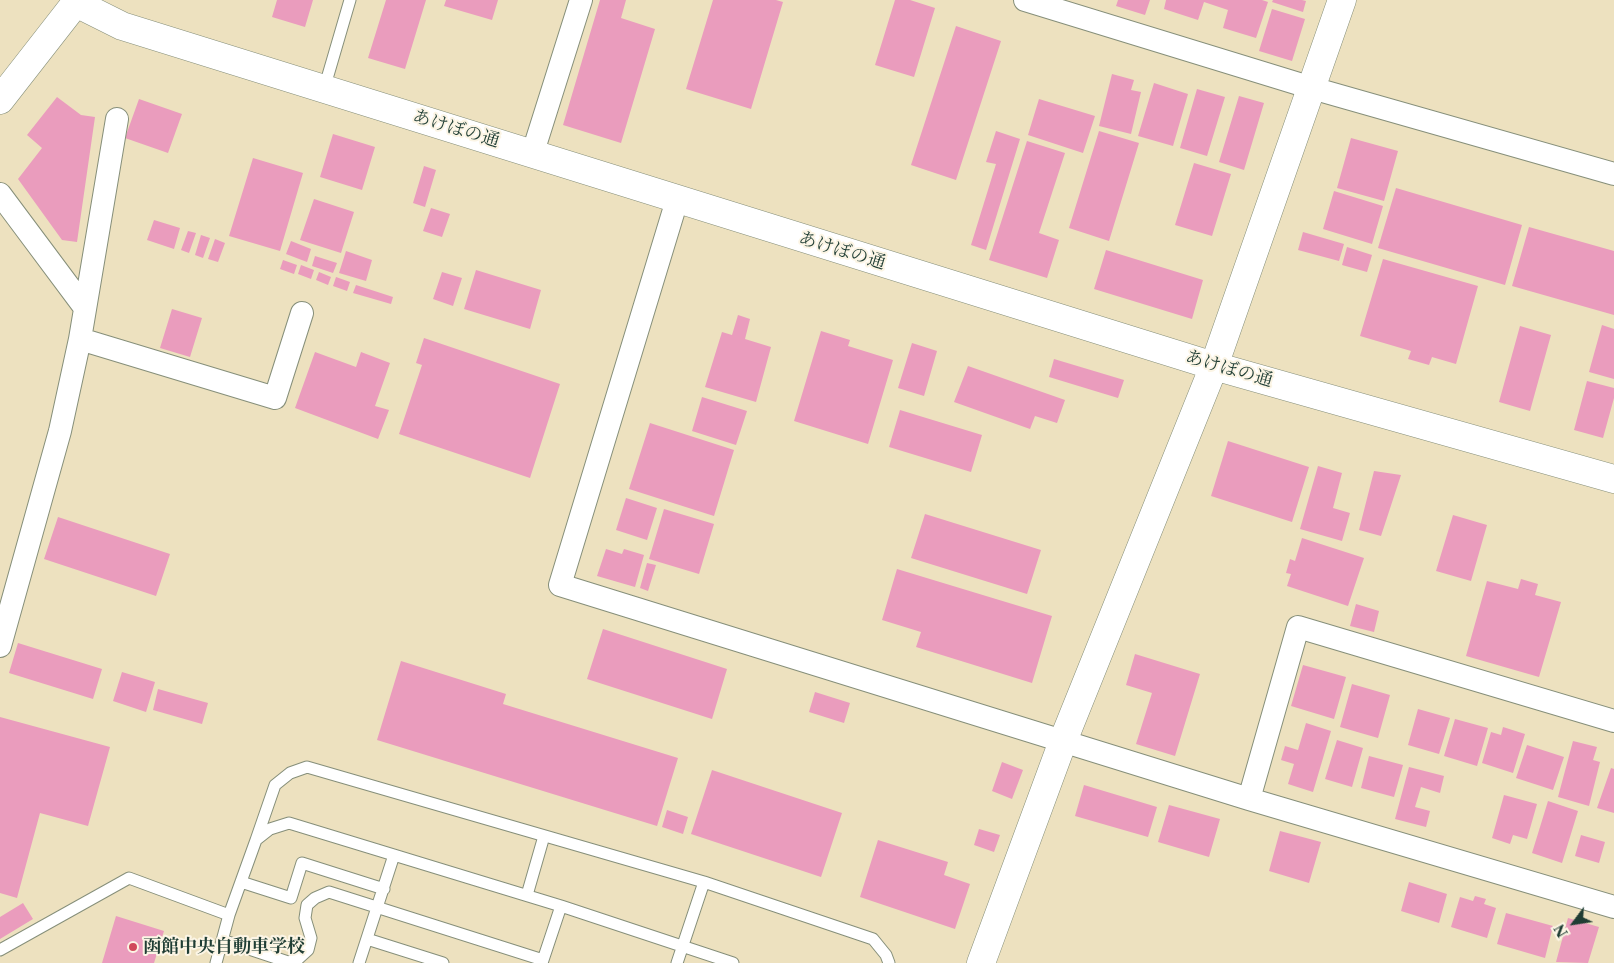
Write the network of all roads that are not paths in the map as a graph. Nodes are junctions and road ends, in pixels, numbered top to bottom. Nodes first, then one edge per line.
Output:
1 (350, 0) edge
2 (581, 0) edge
3 (1025, 0) edge
4 (1342, 0) edge
5 (75, 1) edge
6 (1312, 88) junction
7 (324, 89) junction
8 (0, 100) edge
9 (117, 119) dead end
10 (532, 152) junction
11 (1614, 174) edge
12 (0, 194) edge
13 (677, 200) junction
14 (85, 308) junction
15 (302, 314) dead end
16 (80, 339) junction
17 (1214, 366) junction
18 (1614, 479) edge
19 (0, 646) edge
20 (1614, 721) edge
21 (1063, 741) junction
22 (1249, 798) junction
23 (544, 836) junction
24 (256, 840) junction
25 (394, 855) junction
26 (241, 882) junction
27 (704, 882) junction
28 (384, 889) junction
29 (526, 896) junction
30 (561, 906) junction
31 (1614, 907) edge
32 (378, 908) junction
33 (229, 915) junction
34 (367, 939) junction
35 (222, 940) junction
36 (682, 947) junction
37 (0, 950) edge
38 (721, 961) edge
39 (543, 962) edge
40 (216, 963) edge
41 (359, 963) edge
42 (442, 963) edge
43 (677, 963) edge
44 (733, 963) edge
45 (888, 963) edge
46 (981, 963) edge

1 - 7 lane
2 - 10 street
3 - 6 street
4 - 6 street
5 - 7 street, あけぼの通
5 - 8 street
6 - 11 street
6 - 17 street
7 - 10 street, あけぼの通
9 - 14 street
10 - 13 street, あけぼの通
12 - 14 street
13 - 17 street, あけぼの通
13 - 21 street
14 - 16 street
15 - 16 street
16 - 19 street
17 - 18 street, あけぼの通
17 - 21 street
20 - 22 street
21 - 22 street
21 - 46 street
22 - 31 street
23 - 24 lane
23 - 27 lane
23 - 29 lane
24 - 25 lane
24 - 26 lane
25 - 28 lane
25 - 29 lane
26 - 28 lane
26 - 33 lane
27 - 36 lane
27 - 45 lane
28 - 32 lane
29 - 30 lane
30 - 36 lane
30 - 39 lane
32 - 34 lane
32 - 35 lane
32 - 39 lane
33 - 35 lane
33 - 37 lane
34 - 41 lane
34 - 42 lane
35 - 40 lane
36 - 38 lane
36 - 43 lane
38 - 44 lane

